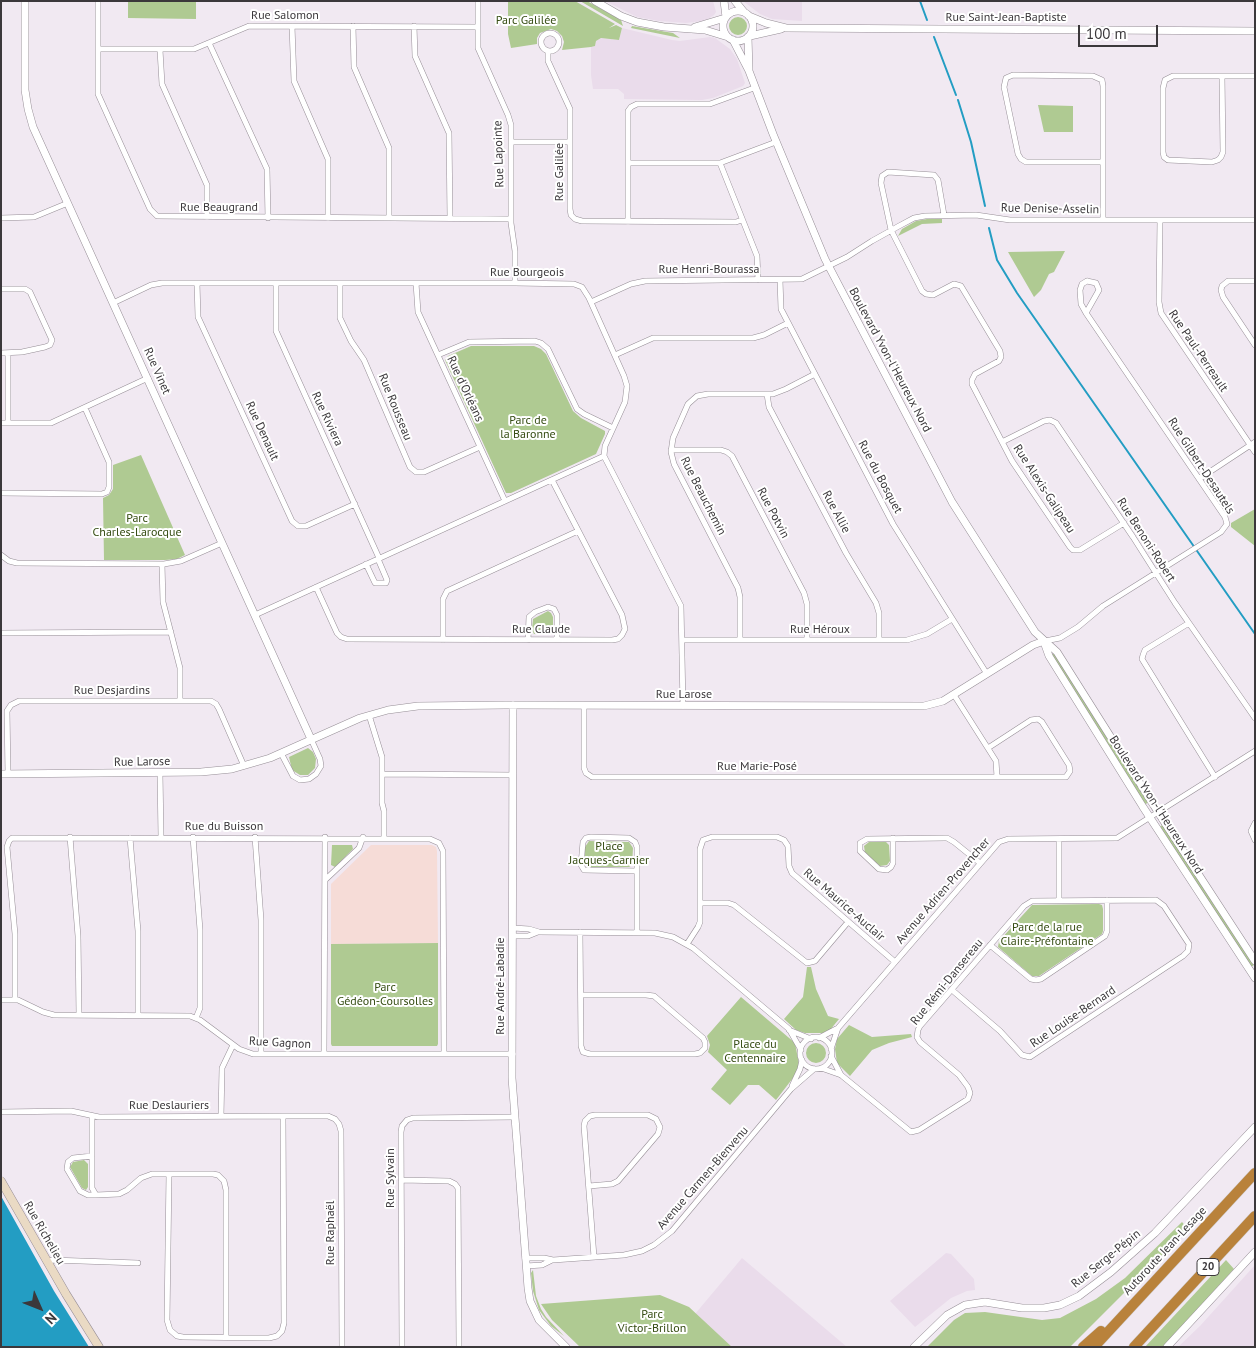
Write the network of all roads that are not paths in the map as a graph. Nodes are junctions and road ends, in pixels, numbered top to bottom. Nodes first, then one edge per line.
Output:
1 (25, 1) edge
2 (98, 1) edge
3 (478, 1) edge
4 (595, 1) edge
5 (724, 1) edge
6 (735, 1) edge
7 (746, 14) junction
8 (726, 18) junction
9 (292, 26) junction
10 (353, 26) junction
11 (414, 26) junction
12 (477, 26) junction
13 (786, 28) junction
14 (690, 29) junction
15 (1255, 31) edge
16 (749, 37) junction
17 (730, 39) junction
18 (209, 43) junction
19 (98, 49) junction
20 (160, 50) junction
21 (548, 52) dead end
22 (749, 71) junction
23 (1222, 76) junction
24 (1255, 76) edge
25 (754, 88) junction
26 (511, 142) junction
27 (570, 142) junction
28 (776, 142) junction
29 (1103, 162) junction
30 (628, 163) junction
31 (720, 163) junction
32 (68, 203) junction
33 (944, 215) junction
34 (1, 218) edge
35 (208, 218) junction
36 (268, 218) junction
37 (328, 218) junction
38 (389, 218) junction
39 (450, 218) junction
40 (511, 218) junction
41 (742, 220) junction
42 (1103, 220) junction
43 (1160, 220) junction
44 (1255, 220) edge
45 (628, 222) junction
46 (891, 230) junction
47 (828, 267) junction
48 (758, 280) junction
49 (780, 280) junction
50 (1255, 281) edge
51 (197, 283) junction
52 (276, 283) junction
53 (340, 283) junction
54 (416, 283) junction
55 (515, 283) junction
56 (1, 289) edge
57 (591, 302) junction
58 (113, 303) junction
59 (1086, 313) junction
60 (788, 323) junction
61 (1255, 345) edge
62 (1, 353) edge
63 (8, 353) junction
64 (438, 355) junction
65 (615, 355) junction
66 (815, 374) junction
67 (148, 378) junction
68 (767, 394) junction
69 (85, 408) junction
70 (1, 423) edge
71 (8, 424) junction
72 (613, 428) junction
73 (1002, 442) junction
74 (1252, 444) edge
75 (480, 447) junction
76 (671, 450) junction
77 (1255, 452) edge
78 (604, 456) junction
79 (1199, 479) junction
80 (552, 480) junction
81 (1, 493) edge
82 (505, 501) junction
83 (355, 504) junction
84 (1124, 523) junction
85 (578, 531) junction
86 (222, 543) junction
87 (1, 555) edge
88 (378, 559) junction
89 (162, 564) junction
90 (366, 564) junction
91 (1156, 573) junction
92 (316, 588) junction
93 (255, 615) junction
94 (952, 619) junction
95 (1189, 623) junction
96 (170, 632) junction
97 (1, 633) edge
98 (443, 640) junction
99 (528, 640) junction
100 (557, 640) junction
101 (683, 640) junction
102 (740, 640) junction
103 (807, 640) junction
104 (879, 640) junction
105 (1044, 641) junction
106 (987, 674) junction
107 (954, 694) junction
108 (180, 701) junction
109 (513, 705) junction
110 (584, 706) junction
111 (683, 706) junction
112 (369, 715) junction
113 (1255, 718) edge
114 (311, 739) junction
115 (988, 748) junction
116 (1255, 751) edge
117 (281, 753) junction
118 (244, 766) junction
119 (160, 773) junction
120 (4, 774) edge
121 (383, 774) junction
122 (513, 775) junction
123 (997, 777) junction
124 (1215, 777) junction
125 (1158, 812) junction
126 (1150, 817) junction
127 (1255, 824) edge
128 (70, 837) junction
129 (193, 837) junction
130 (255, 837) junction
131 (325, 837) junction
132 (130, 838) junction
133 (161, 838) junction
134 (363, 838) junction
135 (384, 838) junction
136 (894, 838) junction
137 (1059, 839) junction
138 (1255, 840) edge
139 (980, 863) junction
140 (636, 871) junction
141 (325, 880) junction
142 (1060, 900) junction
143 (1108, 900) junction
144 (700, 903) junction
145 (848, 922) junction
146 (513, 932) junction
147 (580, 932) junction
148 (637, 932) junction
149 (687, 944) junction
150 (990, 945) junction
151 (1188, 950) joint
152 (1255, 961) edge
153 (895, 962) junction
154 (1255, 978) edge
155 (952, 990) junction
156 (581, 995) junction
157 (1, 1000) edge
158 (15, 1000) junction
159 (79, 1015) junction
160 (138, 1015) junction
161 (196, 1018) junction
162 (838, 1028) junction
163 (789, 1030) junction
164 (811, 1038) junction
165 (819, 1038) junction
166 (233, 1045) junction
167 (831, 1048) junction
168 (801, 1050) junction
169 (261, 1054) junction
170 (324, 1054) junction
171 (444, 1054) junction
172 (513, 1054) junction
173 (831, 1056) junction
174 (802, 1060) junction
175 (821, 1068) junction
176 (814, 1069) junction
177 (841, 1075) junction
178 (791, 1089) junction
179 (1, 1112) edge
180 (92, 1116) junction
181 (221, 1116) junction
182 (283, 1116) junction
183 (515, 1117) junction
184 (336, 1120) joint
185 (1255, 1128) edge
186 (92, 1156) junction
187 (1255, 1173) edge
188 (169, 1174) junction
189 (401, 1180) junction
190 (1, 1181) edge
191 (589, 1186) junction
192 (99, 1196) junction
193 (1255, 1216) edge
194 (1255, 1252) edge
195 (594, 1257) junction
196 (47, 1262) junction
197 (526, 1262) junction
198 (138, 1263) dead end
199 (1138, 1299) junction
200 (226, 1337) junction
201 (562, 1346) edge
202 (99, 1347) edge
203 (342, 1347) edge
204 (402, 1347) edge
205 (459, 1347) edge
206 (914, 1347) edge
207 (1083, 1347) edge
208 (1094, 1347) edge
209 (1134, 1347) edge
210 (1167, 1347) edge

1 - 32 street, Rue Vinet
2 - 19 street, Rue Beaugrand
3 - 12 street, Rue Lapointe
4 - 14 street
5 - 8 street
6 - 7 street
7 - 8 street
7 - 13 street, Rue Saint-Jean-Baptiste
7 - 16 street
8 - 14 street
8 - 17 street
9 - 10 street, Rue Salomon
9 - 18 street, Rue Salomon
9 - 37 street
10 - 11 street, Rue Salomon
10 - 38 street
11 - 12 street, Rue Salomon
11 - 39 street
12 - 26 street, Rue Lapointe
13 - 15 street, Rue Saint-Jean-Baptiste
13 - 16 street, Rue Saint-Jean-Baptiste
14 - 17 street
16 - 17 street
16 - 22 street, Boulevard Yvon-l'Heureux Nord
17 - 22 street, Boulevard Yvon-l'Heureux Nord
18 - 20 street, Rue Salomon
18 - 36 street
19 - 20 street, Rue Salomon
19 - 35 street, Rue Beaugrand
20 - 35 street
21 - 27 street, Rue Galilée
22 - 25 street, Boulevard Yvon-l'Heureux Nord
23 - 23 street
23 - 24 street
25 - 28 street, Boulevard Yvon-l'Heureux Nord
25 - 30 street
26 - 27 street
26 - 40 street, Rue Lapointe
27 - 45 street, Rue Galilée
28 - 31 street
28 - 47 street, Boulevard Yvon-l'Heureux Nord
29 - 29 street
29 - 42 street
30 - 31 street
30 - 45 street
31 - 41 street
32 - 34 street
32 - 58 street, Rue Vinet
33 - 42 street, Rue Denise-Asselin
33 - 46 street, Rue Denise-Asselin
33 - 46 street
35 - 36 street, Rue Beaugrand
36 - 37 street, Rue Beaugrand
37 - 38 street, Rue Beaugrand
38 - 39 street, Rue Beaugrand
39 - 40 street, Rue Beaugrand
40 - 55 street, Rue Lapointe
41 - 45 street, Rue Galilée
41 - 48 street
42 - 43 street, Rue Denise-Asselin
43 - 44 street, Rue Denise-Asselin
43 - 74 street, Rue Paul-Perreault
46 - 47 street, Rue Denise-Asselin
46 - 73 street, Rue Alexis-Galipeau
47 - 49 street, Rue Henri-Bourassa
47 - 105 street, Boulevard Yvon-l'Heureux Nord
48 - 49 street, Rue Henri-Bourassa
48 - 57 street, Rue Henri-Bourassa
49 - 60 street, Rue du Bosquet
50 - 61 street
51 - 52 street, Rue Bourgeois
51 - 58 street, Rue Bourgeois
51 - 83 street, Rue Denault
52 - 53 street, Rue Bourgeois
52 - 83 street, Rue Riviera
53 - 54 street, Rue Bourgeois
53 - 75 street, Rue Rousseau
54 - 55 street, Rue Bourgeois
54 - 64 street, Rue d'Orléans
55 - 57 street, Rue Bourgeois
56 - 63 street
57 - 65 street, Rue Bourgeois
58 - 67 street, Rue Vinet
59 - 59 street, Rue Gilbert-Desautels
59 - 79 street, Rue Gilbert-Desautels
60 - 65 street
60 - 66 street, Rue du Bosquet
62 - 63 street
63 - 71 street
64 - 72 street
64 - 75 street, Rue d'Orléans
65 - 72 street, Rue Bourgeois
66 - 68 street, Rue Beauchemin
66 - 94 street, Rue du Bosquet
67 - 69 street
67 - 86 street, Rue Vinet
68 - 76 street, Rue Beauchemin
68 - 104 street, Rue Allie
69 - 71 street
69 - 81 street
70 - 71 street
72 - 78 street, Rue Bourgeois
73 - 84 street, Rue Benoni-Robert
73 - 84 street, Rue Alexis-Galipeau
74 - 77 street, Rue Paul-Perreault
74 - 79 street
75 - 82 street, Rue d'Orléans
76 - 102 street, Rue Beauchemin
76 - 103 street, Rue Potvin
78 - 80 street
78 - 101 street
79 - 91 street, Rue Gilbert-Desautels
80 - 82 street
80 - 85 street, Rue Claude
82 - 88 street
83 - 88 street, Rue Riviera
84 - 91 street, Rue Benoni-Robert
85 - 98 street
85 - 100 street, Rue Claude
86 - 89 street
86 - 93 street, Rue Vinet
87 - 89 street
88 - 90 street
88 - 90 street, Rue Riviera
89 - 96 street
90 - 92 street
91 - 95 street, Rue Benoni-Robert
91 - 105 street, Rue Gilbert-Desautels
92 - 93 street
92 - 98 street, Rue Claude
93 - 114 street, Rue Vinet
94 - 104 street, Rue Héroux
94 - 106 street, Rue du Bosquet
95 - 113 street, Rue Benoni-Robert
95 - 124 street
96 - 97 street
96 - 108 street
98 - 99 street, Rue Claude
99 - 100 street, Rue Claude
99 - 100 street
101 - 102 street, Rue Héroux
101 - 111 street
102 - 103 street, Rue Héroux
103 - 104 street, Rue Héroux
105 - 106 street, Rue Larose
105 - 125 street, Boulevard Yvon-l'Heureux Nord
105 - 126 street, Boulevard Yvon-l'Heureux Nord
106 - 107 street, Rue Larose
107 - 111 street, Rue Larose
107 - 115 street
108 - 118 street, Rue Desjardins
108 - 120 street, Rue Desjardins
109 - 110 street, Rue Larose
109 - 112 street, Rue Larose
109 - 122 street, Rue André-Labadie
110 - 111 street, Rue Larose
110 - 123 street, Rue Marie-Posé
112 - 114 street, Rue Larose
112 - 121 street
114 - 117 street, Rue Larose
114 - 117 street
115 - 123 street
115 - 123 street, Rue Marie-Posé
116 - 124 street, Avenue Adrien-Provencher
117 - 118 street, Rue Larose
118 - 119 street, Rue Larose
119 - 120 street, Rue Larose
119 - 133 street
121 - 122 street
121 - 135 street
122 - 146 street, Rue André-Labadie
124 - 125 street, Avenue Adrien-Provencher
125 - 126 street, Avenue Adrien-Provencher
125 - 152 street, Boulevard Yvon-l'Heureux Nord
126 - 137 street, Avenue Adrien-Provencher
126 - 154 street, Boulevard Yvon-l'Heureux Nord
127 - 138 street
128 - 132 street, Rue du Buisson
128 - 158 street, Rue du Buisson
128 - 159 street
129 - 130 street, Rue du Buisson
129 - 133 street, Rue du Buisson
129 - 161 street
130 - 131 street, Rue du Buisson
130 - 169 street
131 - 134 street, Rue du Buisson
131 - 141 street
132 - 133 street, Rue du Buisson
132 - 160 street
134 - 135 street, Rue du Buisson
134 - 141 street
135 - 171 street, Rue du Buisson
136 - 136 street
136 - 139 street
137 - 139 street, Avenue Adrien-Provencher
137 - 142 street
139 - 153 street, Avenue Adrien-Provencher
140 - 140 street
140 - 148 street
141 - 170 street
142 - 143 street, Rue Rémi-Dansereau
142 - 150 street, Rue Rémi-Dansereau
143 - 150 street
143 - 151 street, Rue Rémi-Dansereau
144 - 145 street
144 - 145 street, Rue Maurice-Auclair
144 - 149 street, Rue Maurice-Auclair
145 - 153 street, Rue Maurice-Auclair
146 - 147 street
146 - 172 street, Rue André-Labadie
147 - 148 street
147 - 156 street
148 - 149 street
149 - 163 street
150 - 155 street, Rue Rémi-Dansereau
151 - 155 street, Rue Louise-Bernard
153 - 162 street, Avenue Adrien-Provencher
155 - 177 street, Rue Rémi-Dansereau
156 - 156 street
157 - 158 street, Rue Gagnon
158 - 159 street, Rue Gagnon
159 - 160 street, Rue Gagnon
160 - 161 street, Rue Gagnon
161 - 166 street, Rue Gagnon
162 - 165 street, Avenue Adrien-Provencher
162 - 167 street, Avenue Adrien-Provencher
163 - 164 street
163 - 168 street
164 - 165 street
164 - 168 street
165 - 167 street
166 - 169 street, Rue Gagnon
166 - 181 street
167 - 173 street
168 - 174 street
169 - 170 street, Rue Gagnon
170 - 171 street, Rue Gagnon
171 - 172 street, Rue Gagnon
172 - 183 street, Rue André-Labadie
173 - 175 street
173 - 177 street, Rue Rémi-Dansereau
174 - 176 street
174 - 178 street, Avenue Carmen-Bienvenu
175 - 176 street
175 - 177 street, Rue Rémi-Dansereau
176 - 178 street, Avenue Carmen-Bienvenu
178 - 195 street, Avenue Carmen-Bienvenu
179 - 180 street, Rue Deslauriers
180 - 181 street, Rue Deslauriers
180 - 186 street
181 - 182 street, Rue Deslauriers
182 - 184 street, Rue Deslauriers
182 - 200 street
183 - 189 street, Rue Sylvain
183 - 197 street, Rue André-Labadie
184 - 203 street, Rue Raphaël
185 - 206 street, Rue Serge-Pépin
186 - 192 street
186 - 192 street
187 - 199 highway, Autoroute Jean-Lesage / 20
188 - 192 street
188 - 200 street
188 - 200 street
189 - 204 street, Rue Sylvain
189 - 205 street
190 - 196 main road, Rue Richelieu
191 - 191 street
191 - 195 street
193 - 209 highway, 20
194 - 210 street
195 - 197 street, Avenue Carmen-Bienvenu
196 - 198 street
196 - 202 main road, Rue Richelieu
197 - 201 street, Rue André-Labadie
199 - 207 highway
199 - 208 highway, Autoroute Jean-Lesage / 20

